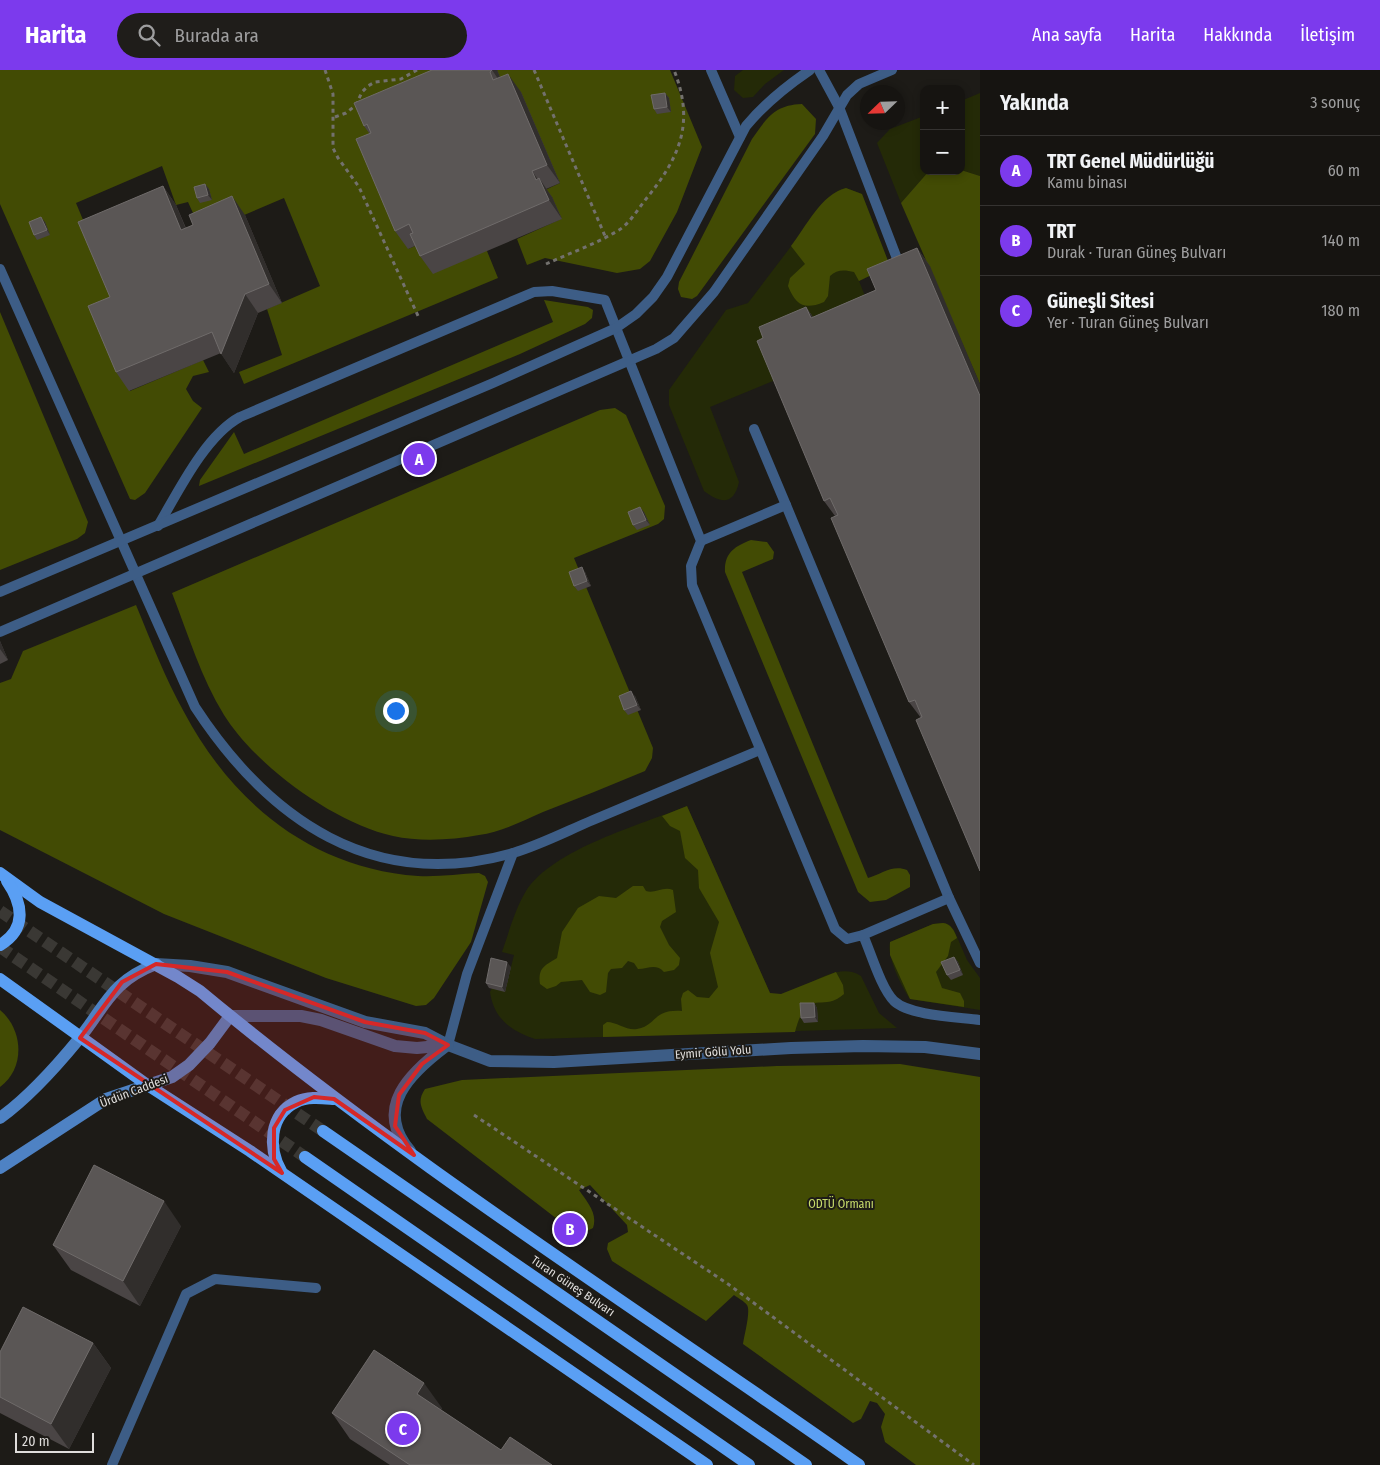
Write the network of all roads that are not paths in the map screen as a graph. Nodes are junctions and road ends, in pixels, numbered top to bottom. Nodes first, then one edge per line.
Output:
1 (713, 70) edge
2 (810, 70) edge
3 (819, 70) edge
4 (892, 70) edge
5 (838, 107) junction
6 (740, 137) junction
7 (0, 269) edge
8 (902, 270) edge
9 (616, 328) junction
10 (629, 362) junction
11 (754, 429) dead end
12 (786, 505) junction
13 (158, 526) junction
14 (701, 541) junction
15 (121, 542) junction
16 (136, 574) junction
17 (0, 592) edge
18 (0, 632) edge
19 (760, 750) junction
20 (513, 853) junction
21 (2, 874) edge
22 (949, 898) junction
23 (863, 935) junction
24 (0, 945) edge
25 (980, 963) edge
26 (156, 964) junction
27 (0, 979) edge
28 (230, 1016) junction
29 (980, 1020) edge
30 (80, 1038) junction
31 (448, 1045) junction
32 (980, 1054) edge
33 (146, 1084) junction
34 (334, 1099) junction
35 (0, 1118) edge
36 (323, 1131) tunnel mouth
37 (414, 1155) junction
38 (305, 1157) tunnel mouth
39 (0, 1168) edge
40 (282, 1174) junction
41 (316, 1288) dead end
42 (112, 1465) edge
43 (707, 1465) edge
44 (749, 1465) edge
45 (806, 1465) edge
46 (859, 1465) edge

1 - 6 lane
2 - 6 lane
3 - 5 lane
4 - 5 lane
5 - 8 lane
5 - 10 lane
6 - 9 lane
7 - 15 lane
9 - 10 lane
9 - 13 lane
9 - 13 lane
10 - 14 lane
10 - 16 lane
11 - 12 lane
12 - 14 lane
12 - 22 lane
13 - 15 lane
14 - 19 lane
15 - 16 lane
15 - 17 lane
16 - 18 lane
16 - 20 lane
19 - 20 lane
19 - 23 lane
20 - 31 lane
21 - 24 main road
21 - 26 main road
22 - 23 lane
22 - 25 lane
23 - 29 lane
26 - 28 main road
26 - 30 main road
26 - 31 street, Eymir Gölü Yolu
27 - 30 main road
28 - 31 street
28 - 33 main road, Ürdün Caddesi
28 - 34 main road
30 - 33 main road
30 - 35 main road
31 - 32 street, Eymir Gölü Yolu
31 - 37 street
33 - 39 main road, Ürdün Caddesi
33 - 40 main road
34 - 37 main road
34 - 40 main road
36 - 45 main road, Turan Güneş Bulvarı
37 - 46 main road
38 - 44 main road
40 - 43 main road
41 - 42 lane

